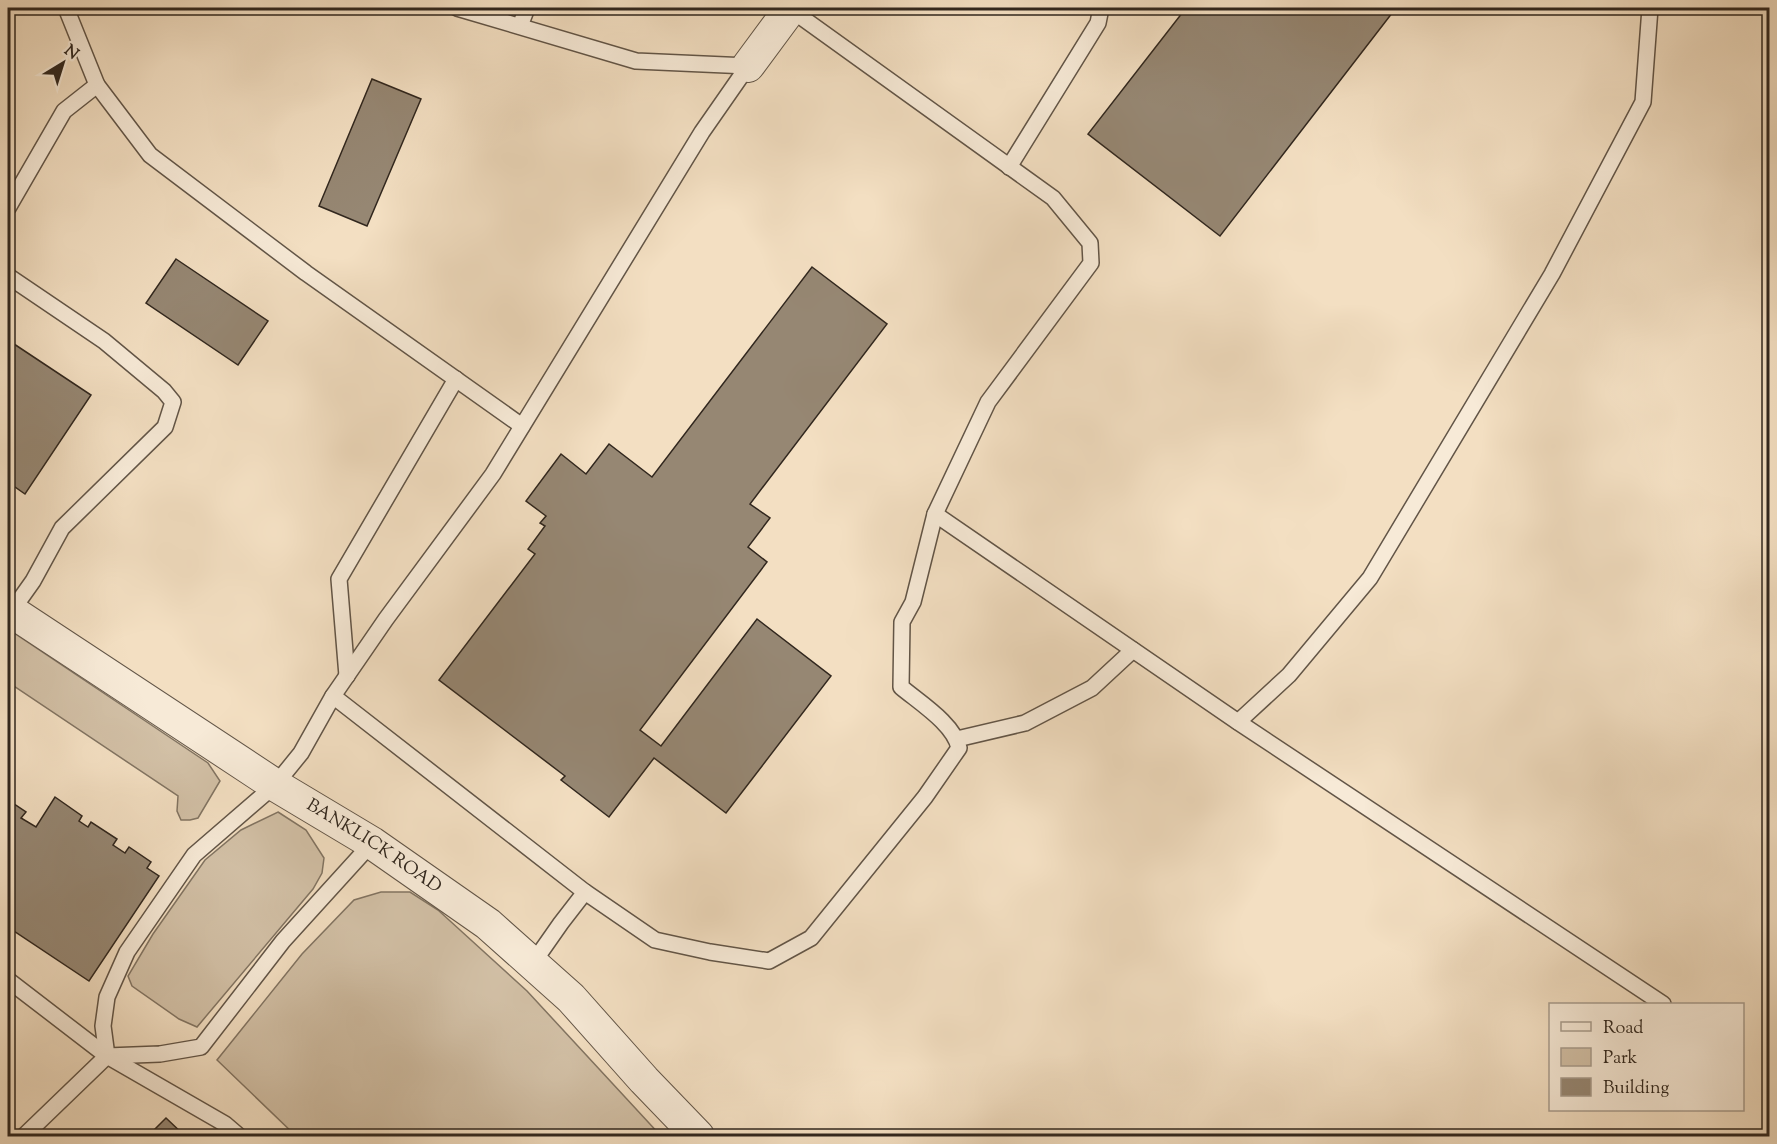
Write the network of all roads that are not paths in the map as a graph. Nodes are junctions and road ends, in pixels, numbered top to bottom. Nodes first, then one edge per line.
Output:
1 (66, 8) edge
2 (457, 8) edge
3 (527, 8) edge
4 (791, 8) edge
5 (1101, 8) edge
6 (1650, 8) edge
7 (520, 26) junction
8 (748, 66) junction
9 (97, 86) junction
10 (1009, 166) junction
11 (8, 208) edge
12 (8, 276) edge
13 (456, 379) junction
14 (522, 426) junction
15 (935, 514) junction
16 (9, 611) edge
17 (1133, 650) junction
18 (347, 676) junction
19 (333, 696) junction
20 (1238, 722) junction
21 (957, 739) junction
22 (275, 785) junction
23 (372, 843) junction
24 (585, 892) junction
25 (533, 963) junction
26 (8, 980) edge
27 (1660, 1003) edge
28 (107, 1056) junction
29 (24, 1137) edge
30 (239, 1137) edge
31 (698, 1137) edge

1 - 9 lane
2 - 7 lane
3 - 7 lane
4 - 8 street
4 - 10 lane
5 - 10 lane
6 - 20 lane
7 - 8 lane
8 - 14 lane
9 - 11 lane
9 - 13 lane
10 - 15 lane
12 - 16 lane
13 - 14 lane
13 - 18 lane
14 - 18 lane
15 - 17 lane
15 - 21 lane
16 - 22 street, BANKLICK ROAD
17 - 20 lane
17 - 21 lane
18 - 19 lane
19 - 22 lane
19 - 24 lane
20 - 27 lane
21 - 24 lane
22 - 23 street, BANKLICK ROAD
22 - 28 lane
23 - 25 street, BANKLICK ROAD
23 - 28 lane
24 - 25 lane
25 - 31 street, BANKLICK ROAD
26 - 28 lane
28 - 29 lane
28 - 30 lane

